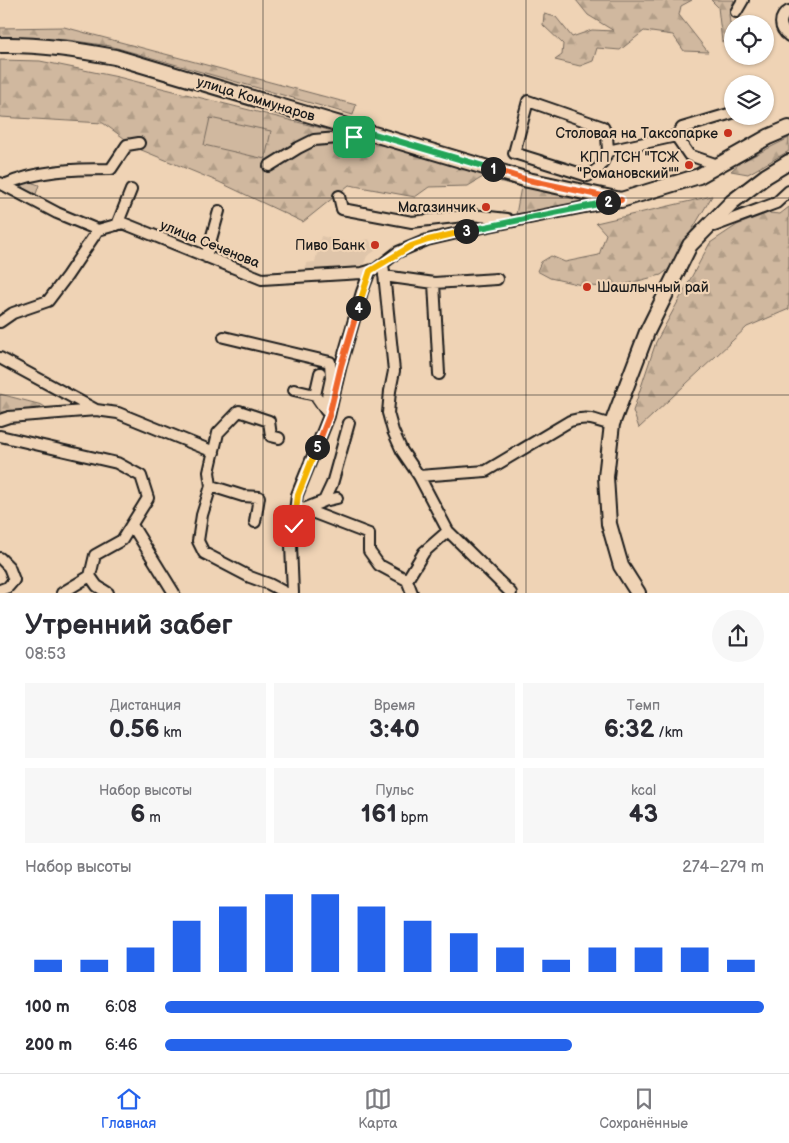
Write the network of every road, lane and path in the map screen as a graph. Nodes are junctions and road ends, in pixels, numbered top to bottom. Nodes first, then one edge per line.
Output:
1 (743, 0) edge
2 (789, 11) edge
3 (736, 12) dead end
4 (789, 36) edge
5 (0, 45) edge
6 (724, 116) edge
7 (789, 128) edge
8 (367, 132) junction
9 (676, 136) junction
10 (139, 143) dead end
11 (608, 151) junction
12 (789, 162) edge
13 (718, 165) junction
14 (269, 166) dead end
15 (789, 168) edge
16 (2, 184) edge
17 (130, 190) dead end
18 (789, 190) edge
19 (339, 196) dead end
20 (621, 200) junction
21 (219, 211) dead end
22 (515, 220) junction
23 (116, 225) junction
24 (714, 226) junction
25 (98, 230) junction
26 (206, 257) junction
27 (383, 264) junction
28 (370, 271) junction
29 (384, 276) junction
30 (497, 279) dead end
31 (434, 283) junction
32 (0, 322) edge
33 (224, 337) dead end
34 (0, 358) edge
35 (320, 373) dead end
36 (439, 374) dead end
37 (294, 390) dead end
38 (314, 395) junction
39 (96, 410) junction
40 (327, 413) junction
41 (0, 420) edge
42 (349, 423) dead end
43 (615, 424) junction
44 (0, 436) edge
45 (279, 438) dead end
46 (214, 452) junction
47 (419, 476) junction
48 (211, 486) junction
49 (337, 498) dead end
50 (324, 501) junction
51 (300, 508) junction
52 (255, 522) dead end
53 (132, 525) junction
54 (448, 531) junction
55 (0, 558) edge
56 (90, 576) junction
57 (407, 580) junction
58 (0, 590) edge
59 (62, 593) edge
60 (108, 593) edge
61 (174, 593) edge
62 (286, 593) edge
63 (293, 593) edge
64 (412, 593) edge
65 (511, 593) edge
66 (638, 593) edge
67 (646, 593) edge

1 - 3 street
2 - 4 street
5 - 8 main road, улица Коммунаров
6 - 9 street
7 - 13 main road, улица Коммунаров
8 - 14 street
8 - 20 main road, улица Коммунаров
9 - 11 street
9 - 13 street
10 - 16 street
11 - 11 street
12 - 43 main road
13 - 20 main road, улица Коммунаров
15 - 24 main road
16 - 25 street
17 - 23 street
18 - 24 street
19 - 22 street
20 - 22 street, улица Сеченова
21 - 26 street
22 - 27 street, улица Сеченова
23 - 25 street, улица Сеченова
23 - 26 street, улица Сеченова
24 - 43 main road
25 - 32 street
26 - 28 street, улица Сеченова
27 - 28 street, улица Сеченова
27 - 29 street
28 - 40 street
29 - 31 street
29 - 47 street
30 - 31 street
31 - 36 street
33 - 40 street
34 - 39 street
35 - 38 street
37 - 38 street
38 - 40 street
39 - 41 street
39 - 46 street
40 - 51 street
42 - 50 street
43 - 47 street
43 - 66 main road
43 - 67 main road
44 - 53 street
45 - 46 street
46 - 48 street
47 - 54 street
48 - 52 street
48 - 62 street
49 - 50 street
50 - 51 street
51 - 57 street
51 - 63 street
53 - 56 street
53 - 61 street
54 - 57 street
54 - 65 street
55 - 58 street
56 - 59 street
56 - 60 street
57 - 64 street

